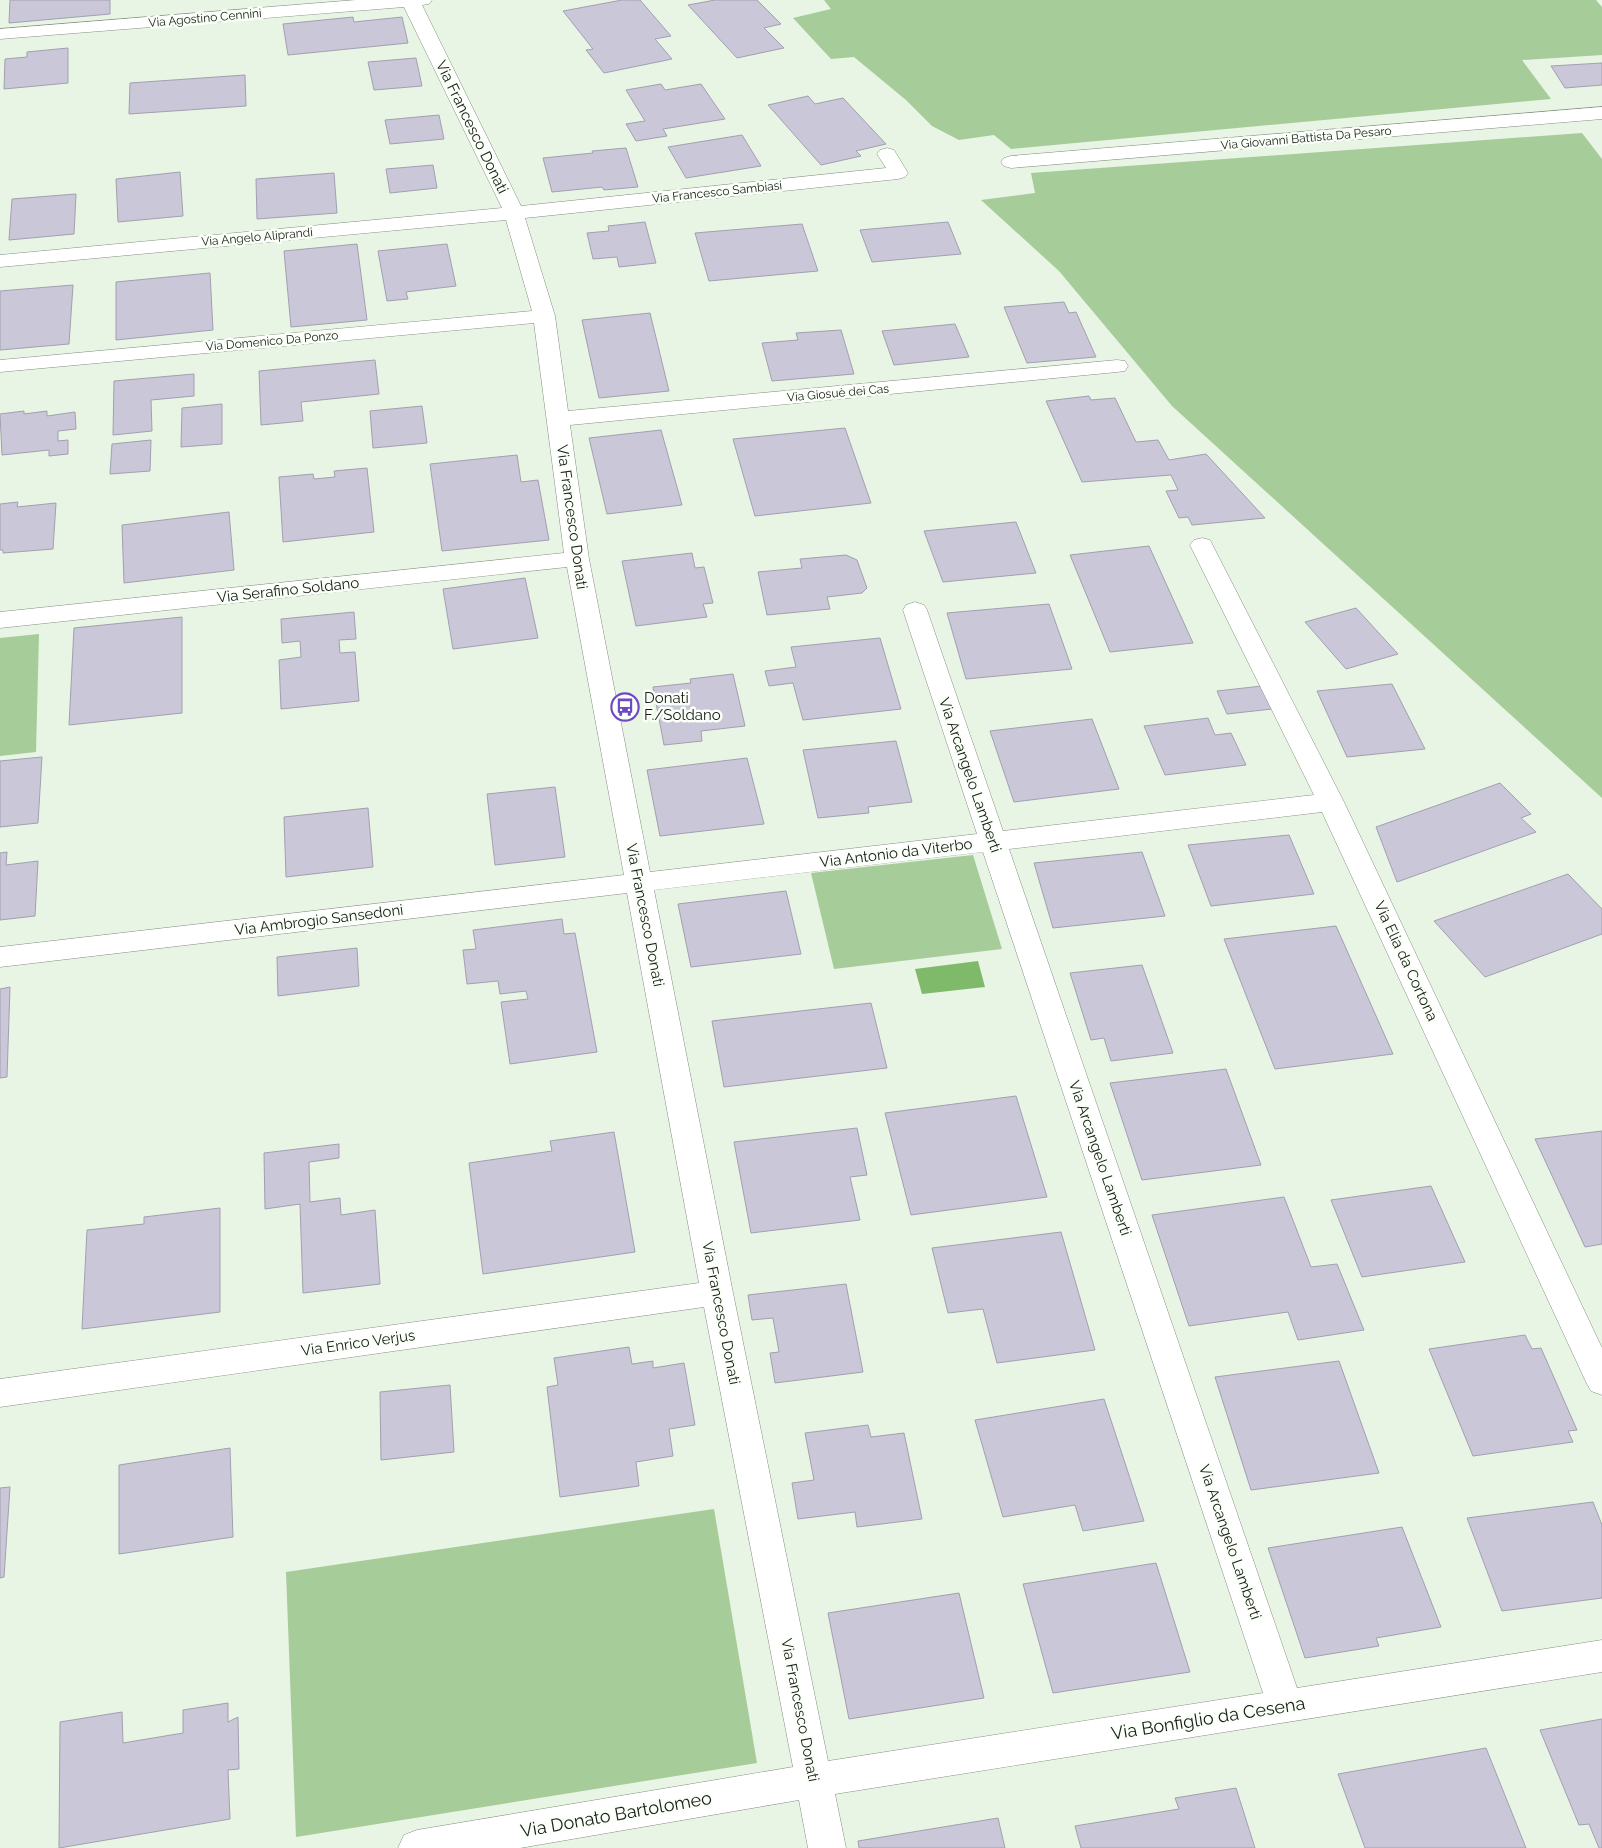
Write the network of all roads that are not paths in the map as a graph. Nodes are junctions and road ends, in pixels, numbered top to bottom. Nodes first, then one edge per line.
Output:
1 (414, 0) edge
2 (0, 34) edge
3 (1602, 113) edge
4 (887, 154) dead end
5 (1010, 162) dead end
6 (514, 213) junction
7 (0, 261) edge
8 (544, 316) junction
9 (0, 366) edge
10 (1117, 366) dead end
11 (558, 419) junction
12 (1202, 545) dead end
13 (576, 559) junction
14 (915, 610) dead end
15 (0, 620) edge
16 (1331, 802) junction
17 (993, 842) junction
18 (639, 883) junction
19 (0, 956) edge
20 (717, 1293) junction
21 (1602, 1382) edge
22 (0, 1393) edge
23 (1602, 1656) edge
24 (1285, 1706) junction
25 (814, 1780) junction
26 (417, 1848) edge
27 (827, 1848) edge

1 - 2 street, Via Agostino Cennini
1 - 6 street, Via Francesco Donati
3 - 5 street, Via Giovanni Battista Da Pesaro
4 - 6 street, Via Francesco Sambiasi
6 - 7 street, Via Angelo Aliprandi
6 - 8 street, Via Francesco Donati
8 - 9 street, Via Domenico Da Ponzo
8 - 11 street, Via Francesco Donati
10 - 11 street, Via Giosuè dei Cas
11 - 13 street, Via Francesco Donati
12 - 16 street, Via Elia da Cortona
13 - 15 street, Via Serafino Soldano
13 - 18 street, Via Francesco Donati
14 - 17 street, Via Arcangelo Lamberti
16 - 17 street, Via Antonio da Viterbo
16 - 21 street, Via Elia da Cortona
17 - 18 street, Via Antonio da Viterbo
17 - 24 street, Via Arcangelo Lamberti
18 - 19 street, Via Ambrogio Sansedoni
18 - 20 street, Via Francesco Donati
20 - 22 street, Via Enrico Verjus
20 - 25 street, Via Francesco Donati
23 - 24 street, Via Bonfiglio da Cesena
24 - 25 street, Via Bonfiglio da Cesena
25 - 26 street, Via Donato Bartolomeo
25 - 27 street, Via Francesco Donati

